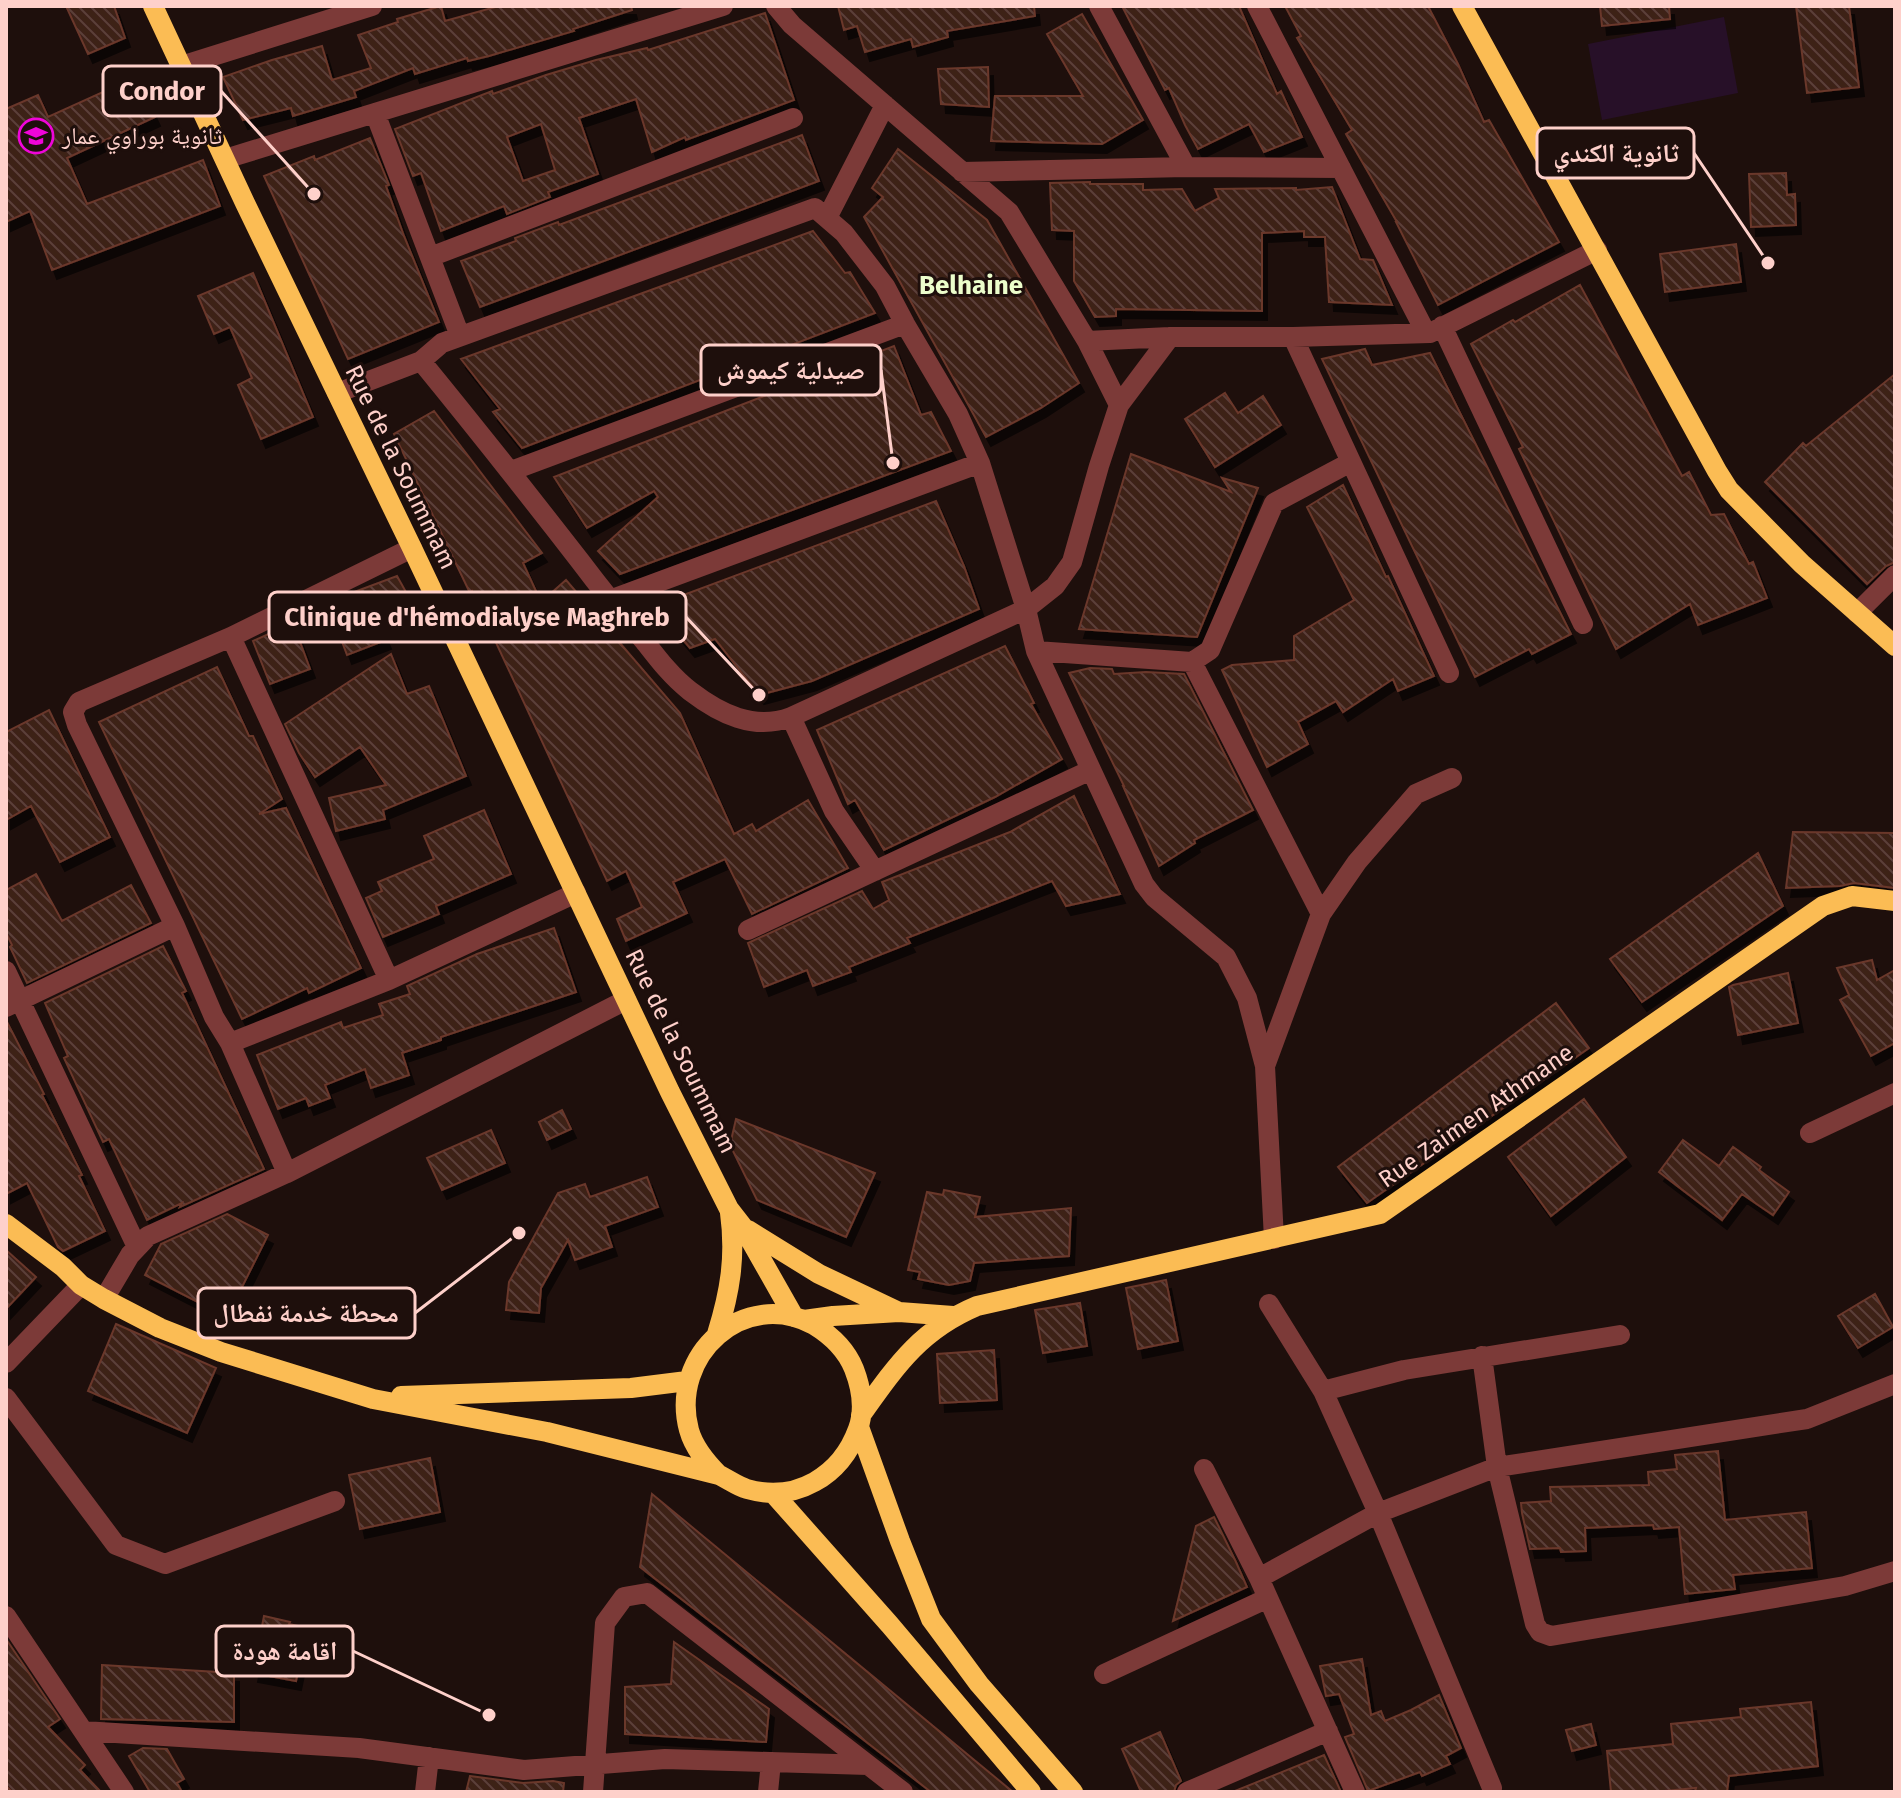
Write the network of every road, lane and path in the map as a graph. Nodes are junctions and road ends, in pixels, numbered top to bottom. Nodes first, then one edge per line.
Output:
1 (153, 6) edge
2 (372, 6) edge
3 (723, 6) edge
4 (776, 6) edge
5 (1099, 6) edge
6 (1257, 6) edge
7 (1462, 6) edge
8 (181, 66) junction
9 (885, 105) junction
10 (375, 113) junction
11 (793, 118) dead end
12 (225, 159) junction
13 (1186, 167) junction
14 (1341, 168) junction
15 (962, 172) junction
16 (827, 218) junction
17 (1597, 250) junction
18 (430, 257) junction
19 (905, 324) junction
20 (1434, 330) junction
21 (460, 336) junction
22 (1170, 337) junction
23 (1293, 337) junction
24 (1087, 341) junction
25 (421, 361) junction
26 (337, 393) junction
27 (1119, 405) junction
28 (1351, 462) junction
29 (980, 463) junction
30 (511, 471) junction
31 (412, 548) junction
32 (1895, 575) edge
33 (610, 600) junction
34 (1026, 609) junction
35 (1857, 613) junction
36 (1583, 624) dead end
37 (231, 637) junction
38 (1895, 646) edge
39 (1036, 651) junction
40 (1192, 662) junction
41 (1449, 673) dead end
42 (791, 717) junction
43 (1091, 770) junction
44 (1452, 778) dead end
45 (875, 871) junction
46 (576, 893) junction
47 (1895, 901) edge
48 (1321, 914) junction
49 (175, 926) junction
50 (748, 930) dead end
51 (6, 971) edge
52 (389, 980) junction
53 (626, 1000) junction
54 (13, 1004) edge
55 (230, 1043) junction
56 (1265, 1066) junction
57 (1895, 1093) edge
58 (1810, 1133) dead end
59 (287, 1173) junction
60 (729, 1209) junction
61 (6, 1224) edge
62 (743, 1227) junction
63 (1274, 1239) junction
64 (137, 1247) junction
65 (81, 1285) junction
66 (104, 1299) junction
67 (1269, 1304) dead end
68 (899, 1312) junction
69 (953, 1316) junction
70 (799, 1318) junction
71 (717, 1334) junction
72 (1620, 1335) dead end
73 (1482, 1356) junction
74 (6, 1363) edge
75 (687, 1381) junction
76 (1895, 1384) edge
77 (1323, 1391) junction
78 (6, 1398) edge
79 (373, 1399) junction
80 (860, 1421) junction
81 (1497, 1467) junction
82 (1204, 1469) dead end
83 (719, 1475) junction
84 (773, 1493) junction
85 (335, 1501) dead end
86 (1378, 1513) junction
87 (1895, 1571) edge
88 (1259, 1578) junction
89 (1268, 1598) junction
90 (6, 1616) edge
91 (1104, 1674) dead end
92 (83, 1731) junction
93 (1328, 1731) junction
94 (429, 1757) junction
95 (771, 1762) junction
96 (595, 1764) junction
97 (868, 1765) junction
98 (1492, 1788) dead end
99 (124, 1792) edge
100 (425, 1792) edge
101 (593, 1792) edge
102 (768, 1792) edge
103 (903, 1792) edge
104 (1031, 1792) edge
105 (1073, 1792) edge
106 (1187, 1792) edge
107 (1355, 1792) edge

1 - 8 main road, Rue de la Soummam
2 - 8 street
3 - 10 street
4 - 9 street
5 - 13 street
6 - 14 street
7 - 17 main road
8 - 12 main road, Rue de la Soummam
9 - 15 street
9 - 16 street
10 - 12 street
10 - 18 street
11 - 18 street
12 - 26 main road, Rue de la Soummam
13 - 14 street
13 - 15 street
14 - 20 street
15 - 24 street
16 - 19 street
16 - 21 street
17 - 20 street
17 - 35 main road
18 - 21 street
19 - 29 street
19 - 30 street
20 - 23 street
20 - 36 street
21 - 25 street
22 - 23 street
22 - 24 street
22 - 27 street
23 - 28 street
24 - 27 street
25 - 26 street
25 - 30 street
26 - 31 main road, Rue de la Soummam
27 - 34 street
28 - 40 street
28 - 41 street
29 - 33 street
29 - 34 street
30 - 33 street
31 - 37 street
31 - 46 main road, Rue de la Soummam
32 - 35 street
33 - 42 street
34 - 39 street
34 - 42 street
35 - 38 main road
37 - 49 street
37 - 52 street
39 - 40 street
39 - 43 street
40 - 48 street
42 - 45 street
43 - 45 street
43 - 56 street
44 - 48 street
45 - 50 street
46 - 52 street
46 - 53 main road, Rue de la Soummam
47 - 63 main road, Rue Zaimen Athmane
48 - 56 street
49 - 54 street
49 - 55 street
51 - 54 street
52 - 55 street
53 - 59 street
53 - 60 main road, Rue de la Soummam
54 - 64 street
55 - 59 street
56 - 63 street
57 - 58 street
59 - 64 street
60 - 62 main road
60 - 71 main road
61 - 65 main road
62 - 68 main road
62 - 70 main road
63 - 69 main road, Rue Zaimen Athmane
64 - 66 street
65 - 66 main road
65 - 74 street
66 - 79 main road
67 - 77 street
68 - 69 main road
68 - 70 main road
69 - 80 main road
70 - 71 main road
70 - 80 main road
71 - 75 main road
72 - 73 street
73 - 77 street
73 - 81 street
75 - 79 main road
75 - 83 main road
76 - 81 street
77 - 86 street
78 - 85 street
79 - 83 main road
80 - 84 main road
80 - 105 main road
81 - 86 street
81 - 87 street
82 - 88 street
83 - 84 main road
84 - 104 main road
86 - 88 street
86 - 98 street
88 - 89 street
89 - 91 street
89 - 93 street
90 - 92 street
92 - 94 street
92 - 99 street
93 - 106 street
93 - 107 street
94 - 96 street
94 - 100 street
95 - 96 street
95 - 97 street
95 - 102 street
96 - 97 street
96 - 101 street
97 - 103 street

